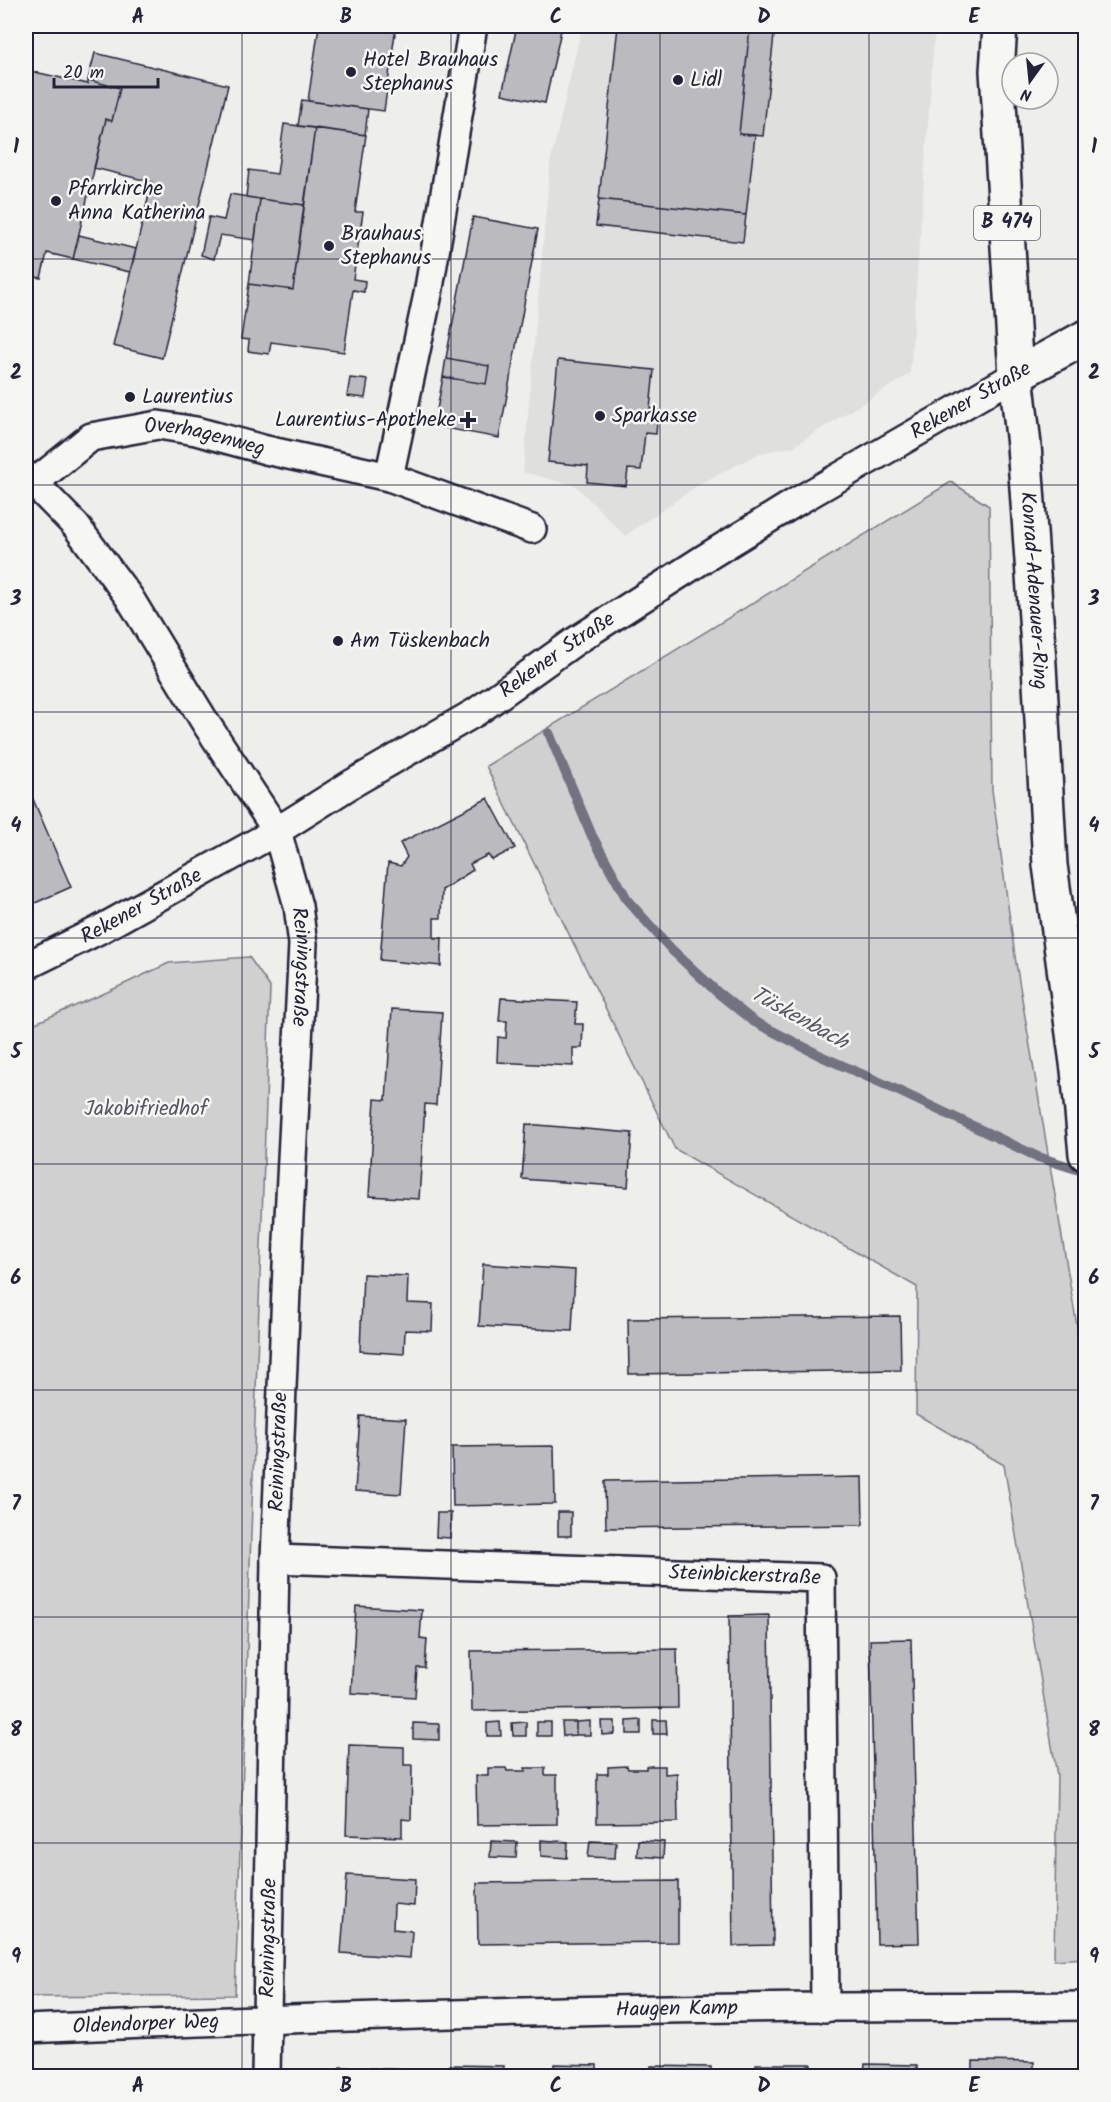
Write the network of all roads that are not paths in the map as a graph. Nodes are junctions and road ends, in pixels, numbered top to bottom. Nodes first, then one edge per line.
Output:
1 (473, 26) edge
2 (1000, 26) edge
3 (1086, 337) edge
4 (1016, 375) junction
5 (389, 477) junction
6 (30, 479) edge
7 (532, 529) dead end
8 (277, 831) junction
9 (26, 966) edge
10 (1086, 1154) edge
11 (275, 1559) junction
12 (1086, 2006) edge
13 (825, 2008) junction
14 (267, 2019) junction
15 (26, 2029) edge
16 (266, 2076) edge

1 - 5 street
2 - 4 main road, Konrad-Adenauer-Ring / B 474
3 - 4 main road, Rekener Straße
4 - 8 street, Rekener Straße
4 - 10 main road, Konrad-Adenauer-Ring / B 474
5 - 6 street, Overhagenweg
5 - 7 street, Overhagenweg
6 - 8 street
8 - 9 street, Rekener Straße
8 - 11 street, Reiningstraße
11 - 13 street, Steinbickerstraße
11 - 14 street, Reiningstraße
12 - 13 street, Haugen Kamp
13 - 14 street, Haugen Kamp
14 - 15 street, Oldendorper Weg
14 - 16 street, Reiningstraße

